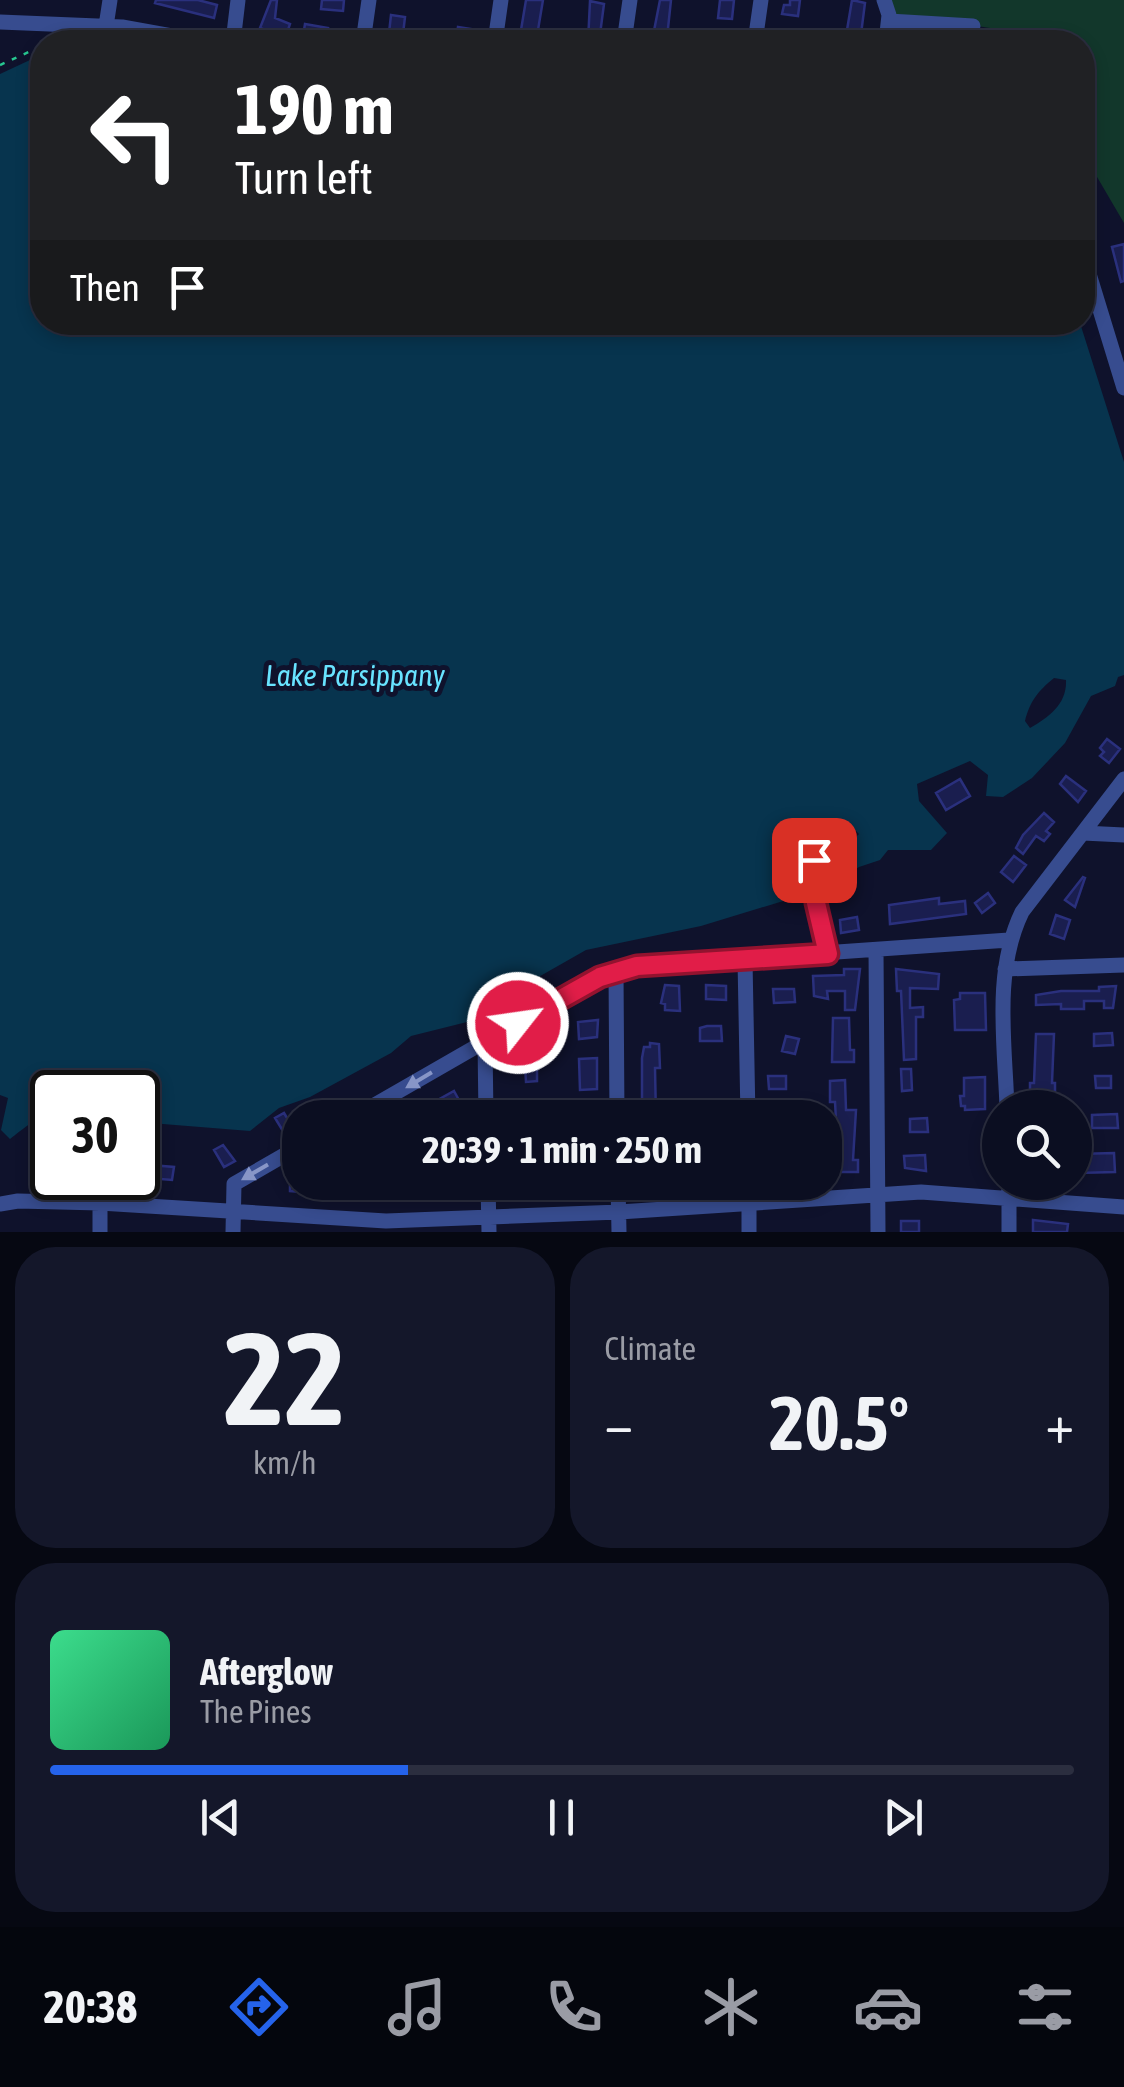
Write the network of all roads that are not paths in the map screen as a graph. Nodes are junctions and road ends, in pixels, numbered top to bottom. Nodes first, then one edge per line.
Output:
1 (110, 0) edge
2 (238, 0) edge
3 (369, 0) edge
4 (501, 0) edge
5 (630, 0) edge
6 (760, 0) edge
7 (884, 0) edge
8 (889, 21) junction
9 (0, 22) edge
10 (106, 26) junction
11 (973, 26) dead end
12 (131, 30) edge
13 (234, 30) edge
14 (365, 30) edge
15 (497, 30) edge
16 (626, 30) edge
17 (756, 30) edge
18 (888, 30) edge
19 (1095, 293) edge
20 (1124, 388) edge
21 (1124, 779) edge
22 (1083, 833) junction
23 (1124, 835) edge
24 (814, 860) dead end
25 (1010, 940) junction
26 (876, 950) junction
27 (828, 954) junction
28 (745, 960) junction
29 (1124, 966) edge
30 (1005, 969) junction
31 (616, 971) junction
32 (484, 1042) junction
33 (1007, 1090) edge
34 (383, 1100) edge
35 (486, 1100) edge
36 (617, 1100) edge
37 (748, 1100) edge
38 (282, 1156) edge
39 (982, 1190) edge
40 (878, 1195) junction
41 (618, 1200) edge
42 (749, 1200) edge
43 (1009, 1200) edge
44 (1079, 1200) edge
45 (100, 1203) junction
46 (0, 1204) edge
47 (749, 1204) junction
48 (1124, 1207) edge
49 (233, 1211) junction
50 (618, 1212) junction
51 (488, 1225) edge
52 (362, 1226) edge
53 (100, 1232) edge
54 (232, 1232) edge
55 (619, 1232) edge
56 (749, 1232) edge
57 (878, 1232) edge
58 (1009, 1232) edge

1 - 10 street
2 - 13 street
3 - 14 street
4 - 15 street
5 - 16 street
6 - 17 street
7 - 8 street
8 - 11 street
8 - 18 street
9 - 10 street
10 - 12 street
19 - 20 street
21 - 22 street
22 - 23 street
22 - 25 street
24 - 27 street
25 - 26 street
25 - 30 street
26 - 27 street
26 - 40 street
27 - 28 street
28 - 31 street
28 - 37 street
29 - 30 street
30 - 33 street
31 - 32 street
31 - 36 street
32 -> 34 street
32 - 35 street
38 -> 49 street
39 - 40 street
40 - 47 street
40 - 57 street
41 - 50 street
42 - 47 street
43 - 58 street
44 - 48 street
45 - 46 street
45 - 49 street
45 - 53 street
47 - 50 street
47 - 56 street
49 - 52 street
49 - 54 street
50 - 51 street
50 - 55 street
51 - 52 street

